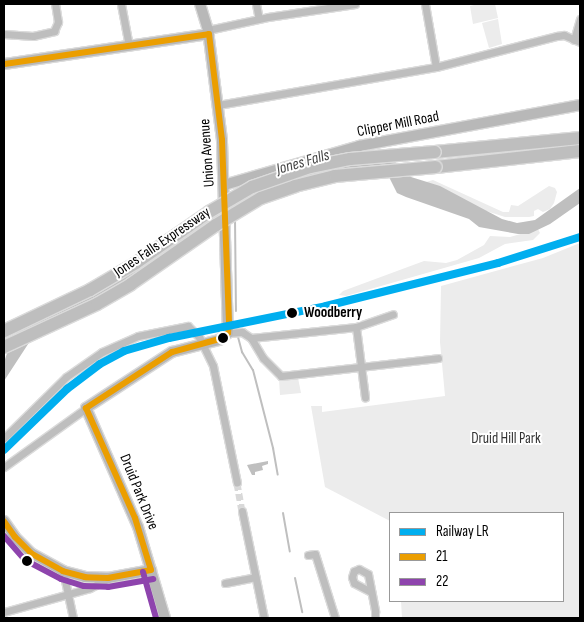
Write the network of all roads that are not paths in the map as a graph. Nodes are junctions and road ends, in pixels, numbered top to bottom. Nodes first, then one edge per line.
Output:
1 (55, 4) edge
2 (121, 4) edge
3 (200, 4) edge
4 (256, 4) edge
5 (355, 4) edge
6 (425, 4) edge
7 (318, 7) edge
8 (580, 18) edge
9 (259, 19) junction
10 (208, 32) junction
11 (4, 34) edge
12 (577, 41) edge
13 (128, 46) junction
14 (4, 64) edge
15 (436, 67) junction
16 (218, 105) junction
17 (580, 105) edge
18 (576, 138) edge
19 (577, 151) edge
20 (224, 190) junction
21 (393, 314) dead end
22 (356, 327) junction
23 (4, 331) edge
24 (234, 332) junction
25 (251, 338) junction
26 (201, 343) junction
27 (4, 347) edge
28 (438, 358) dead end
29 (361, 367) junction
30 (365, 397) dead end
31 (86, 408) junction
32 (4, 438) edge
33 (4, 467) edge
34 (236, 483) tunnel mouth
35 (242, 511) tunnel mouth
36 (4, 521) edge
37 (308, 555) dead end
38 (151, 570) junction
39 (63, 571) junction
40 (256, 577) junction
41 (108, 578) junction
42 (225, 583) dead end
43 (371, 592) dead end
44 (67, 594) junction
45 (4, 612) edge
46 (73, 618) edge
47 (165, 618) edge
48 (264, 618) edge
49 (335, 618) edge
50 (375, 618) edge

1 - 11 street
2 - 13 street
3 - 10 street, Union Avenue
4 - 9 street
5 - 7 street
6 - 15 street
7 - 9 street
8 - 12 street
9 - 10 street
10 - 13 street
10 - 16 street, Union Avenue
12 - 15 street
13 - 14 street
15 - 16 street
16 - 20 street, Union Avenue
17 - 20 street, Clipper Mill Road
18 - 23 highway, Jones Falls Expressway, bridge
19 - 27 highway, Jones Falls Expressway, bridge
20 - 24 street, Union Avenue, bridge
21 - 22 street
22 - 25 street
22 - 29 street
24 - 25 street
24 - 26 street
25 - 29 street
26 - 31 street
26 - 32 street
26 - 34 street
28 - 29 street
29 - 30 street
31 - 33 street
31 - 38 street, Druid Park Drive
35 - 40 street
36 - 39 street
37 - 49 street
38 - 41 street
38 - 47 street, Druid Park Drive
39 - 41 street
39 - 44 street
40 - 42 street
40 - 48 street
41 - 44 street
43 - 50 street
44 - 45 street
44 - 46 street

